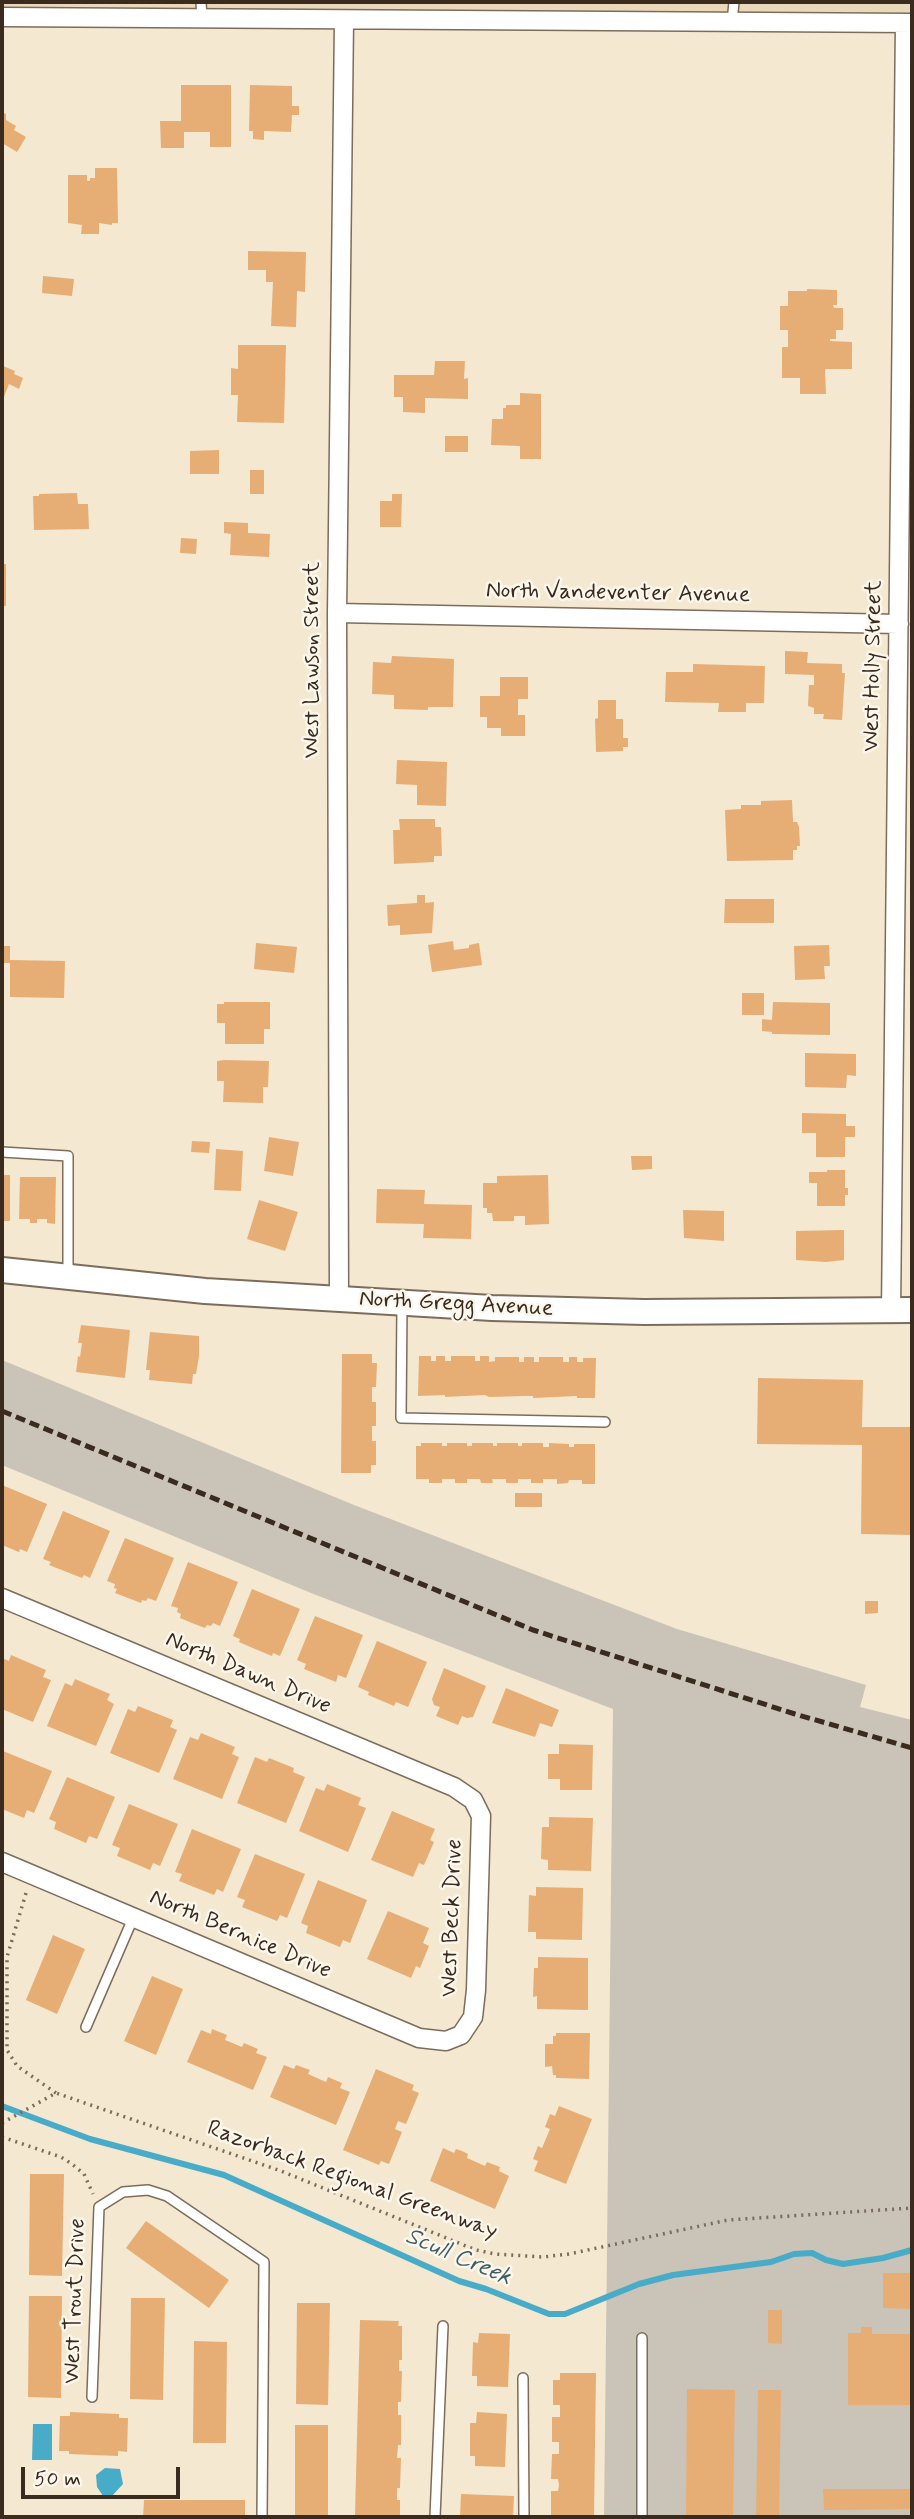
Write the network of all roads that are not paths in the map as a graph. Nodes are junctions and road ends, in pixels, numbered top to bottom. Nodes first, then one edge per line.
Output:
1 (734, 2) edge
2 (201, 10) edge
3 (2, 17) edge
4 (344, 20) junction
5 (733, 22) junction
6 (909, 23) edge
7 (906, 466) edge
8 (337, 613) junction
9 (899, 624) junction
10 (905, 768) edge
11 (2, 1152) edge
12 (2, 1270) edge
13 (68, 1277) junction
14 (339, 1299) junction
15 (401, 1303) junction
16 (902, 1310) edge
17 (605, 1422) dead end
18 (2, 1598) edge
19 (473, 1800) joint
20 (2, 1862) edge
21 (134, 1916) junction
22 (86, 2026) dead end
23 (461, 2035) joint
24 (443, 2326) dead end
25 (642, 2338) dead end
26 (523, 2378) dead end
27 (92, 2397) dead end
28 (262, 2517) edge
29 (435, 2517) edge
30 (524, 2517) edge
31 (642, 2517) edge

1 - 5 lane
2 - 3 street
2 - 4 street
4 - 5 street
4 - 8 street, West Lawson Street
5 - 6 street
6 - 7 street, West Holly Street
7 - 9 street, West Holly Street
8 - 9 street, North Vandeventer Avenue
8 - 14 street, West Lawson Street
9 - 10 street, West Holly Street
10 - 16 street, West Holly Street
11 - 13 lane
12 - 13 main road, North Gregg Avenue
13 - 14 main road, North Gregg Avenue
14 - 15 main road, North Gregg Avenue
15 - 16 main road, North Gregg Avenue
15 - 17 lane
18 - 19 street, North Dawn Drive
19 - 23 street, West Beck Drive
20 - 21 street, North Bernice Drive
21 - 22 lane
21 - 23 street, North Bernice Drive
24 - 29 lane
25 - 31 lane
26 - 30 lane
27 - 28 lane, West Trout Drive

